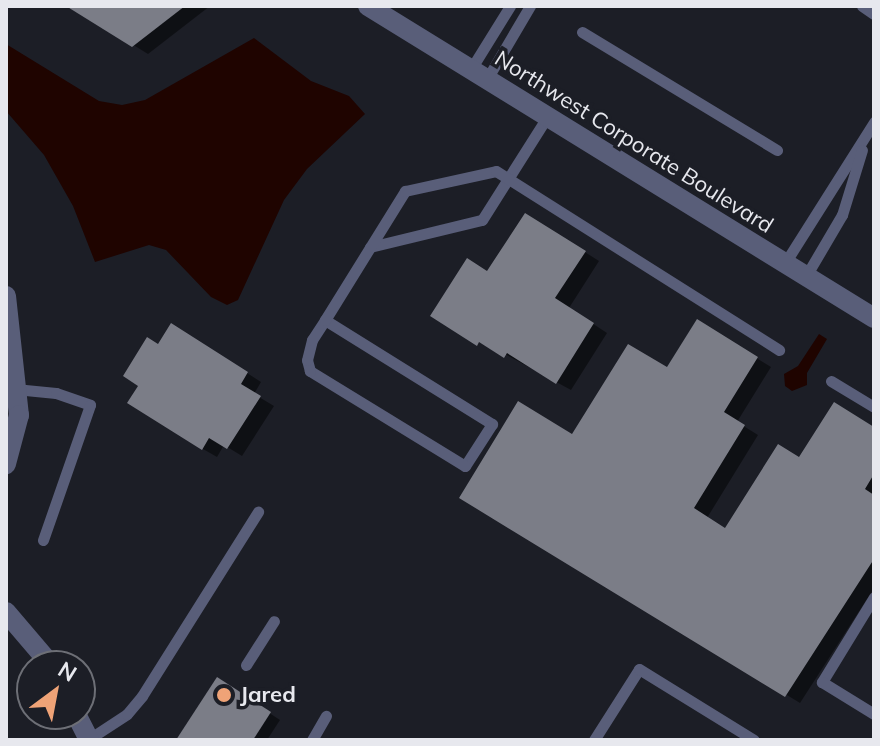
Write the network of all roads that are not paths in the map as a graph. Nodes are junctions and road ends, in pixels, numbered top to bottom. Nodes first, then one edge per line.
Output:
1 (368, 6) edge
2 (510, 6) edge
3 (530, 6) edge
4 (862, 6) edge
5 (874, 14) edge
6 (582, 32) dead end
7 (479, 74) junction
8 (547, 117) junction
9 (874, 122) edge
10 (865, 137) junction
11 (777, 150) dead end
12 (510, 179) junction
13 (370, 247) junction
14 (785, 263) junction
15 (806, 276) junction
16 (6, 296) edge
17 (874, 318) edge
18 (325, 320) junction
19 (779, 350) dead end
20 (831, 381) dead end
21 (10, 397) edge
22 (874, 407) edge
23 (6, 464) edge
24 (258, 512) dead end
25 (43, 540) dead end
26 (874, 597) edge
27 (6, 612) edge
28 (274, 621) dead end
29 (38, 650) edge
30 (246, 665) dead end
31 (874, 714) edge
32 (326, 716) dead end
33 (89, 740) edge
34 (312, 740) edge
35 (594, 740) edge
36 (754, 740) edge

1 - 7 street, Northwest Corporate Boulevard
2 - 7 lane
3 - 7 lane
4 - 5 lane
6 - 11 lane
7 - 8 street, Northwest Corporate Boulevard
8 - 12 lane
8 - 14 street, Northwest Corporate Boulevard
9 - 10 lane
10 - 14 lane
10 - 15 lane
12 - 13 lane
12 - 13 lane
12 - 19 lane
13 - 18 lane
14 - 15 street, Northwest Corporate Boulevard
15 - 17 street, Northwest Corporate Boulevard
16 - 21 street
18 - 18 lane
20 - 22 lane
21 - 23 street
21 - 25 lane
24 - 33 lane
26 - 31 lane
27 - 29 street
28 - 30 lane
32 - 34 lane
35 - 36 lane

